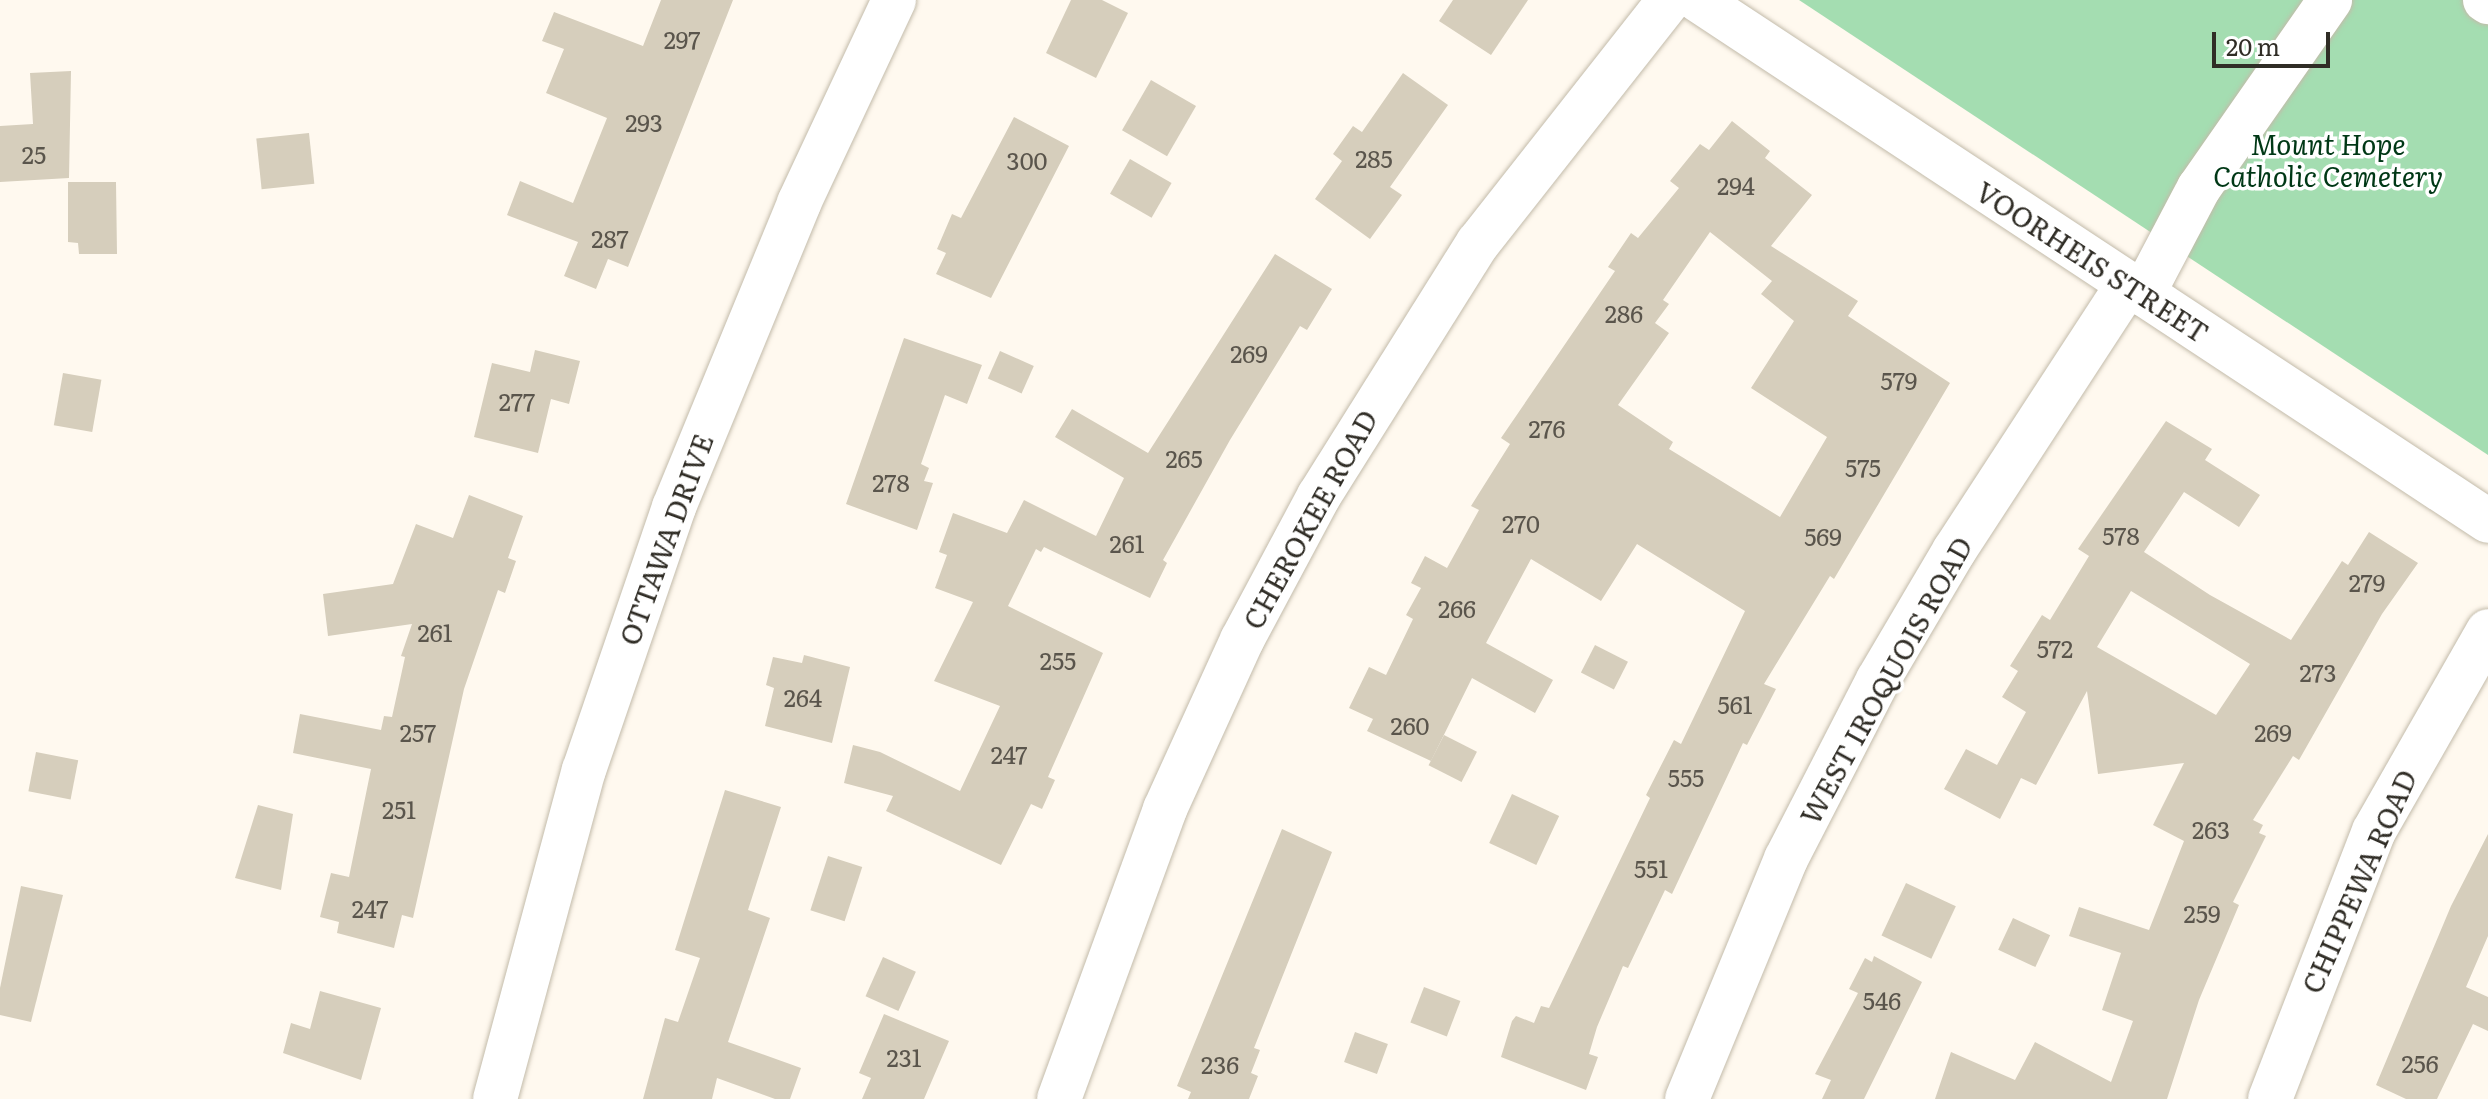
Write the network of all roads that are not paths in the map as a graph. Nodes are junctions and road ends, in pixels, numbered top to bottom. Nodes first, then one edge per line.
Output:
1 (894, 0) edge
2 (1669, 0) edge
3 (1698, 0) edge
4 (2330, 0) edge
5 (2136, 289) junction
6 (2488, 521) edge
7 (2488, 631) edge
8 (495, 1099) edge
9 (1059, 1099) edge
10 (1687, 1099) edge
11 (2270, 1099) edge

1 - 8 street, OTTAWA DRIVE
2 - 9 street, CHEROKEE ROAD
3 - 5 street, VOORHEIS STREET
4 - 5 street, WEST IROQUOIS ROAD
5 - 6 street, VOORHEIS STREET
5 - 10 street, WEST IROQUOIS ROAD
7 - 11 street, CHIPPEWA ROAD

